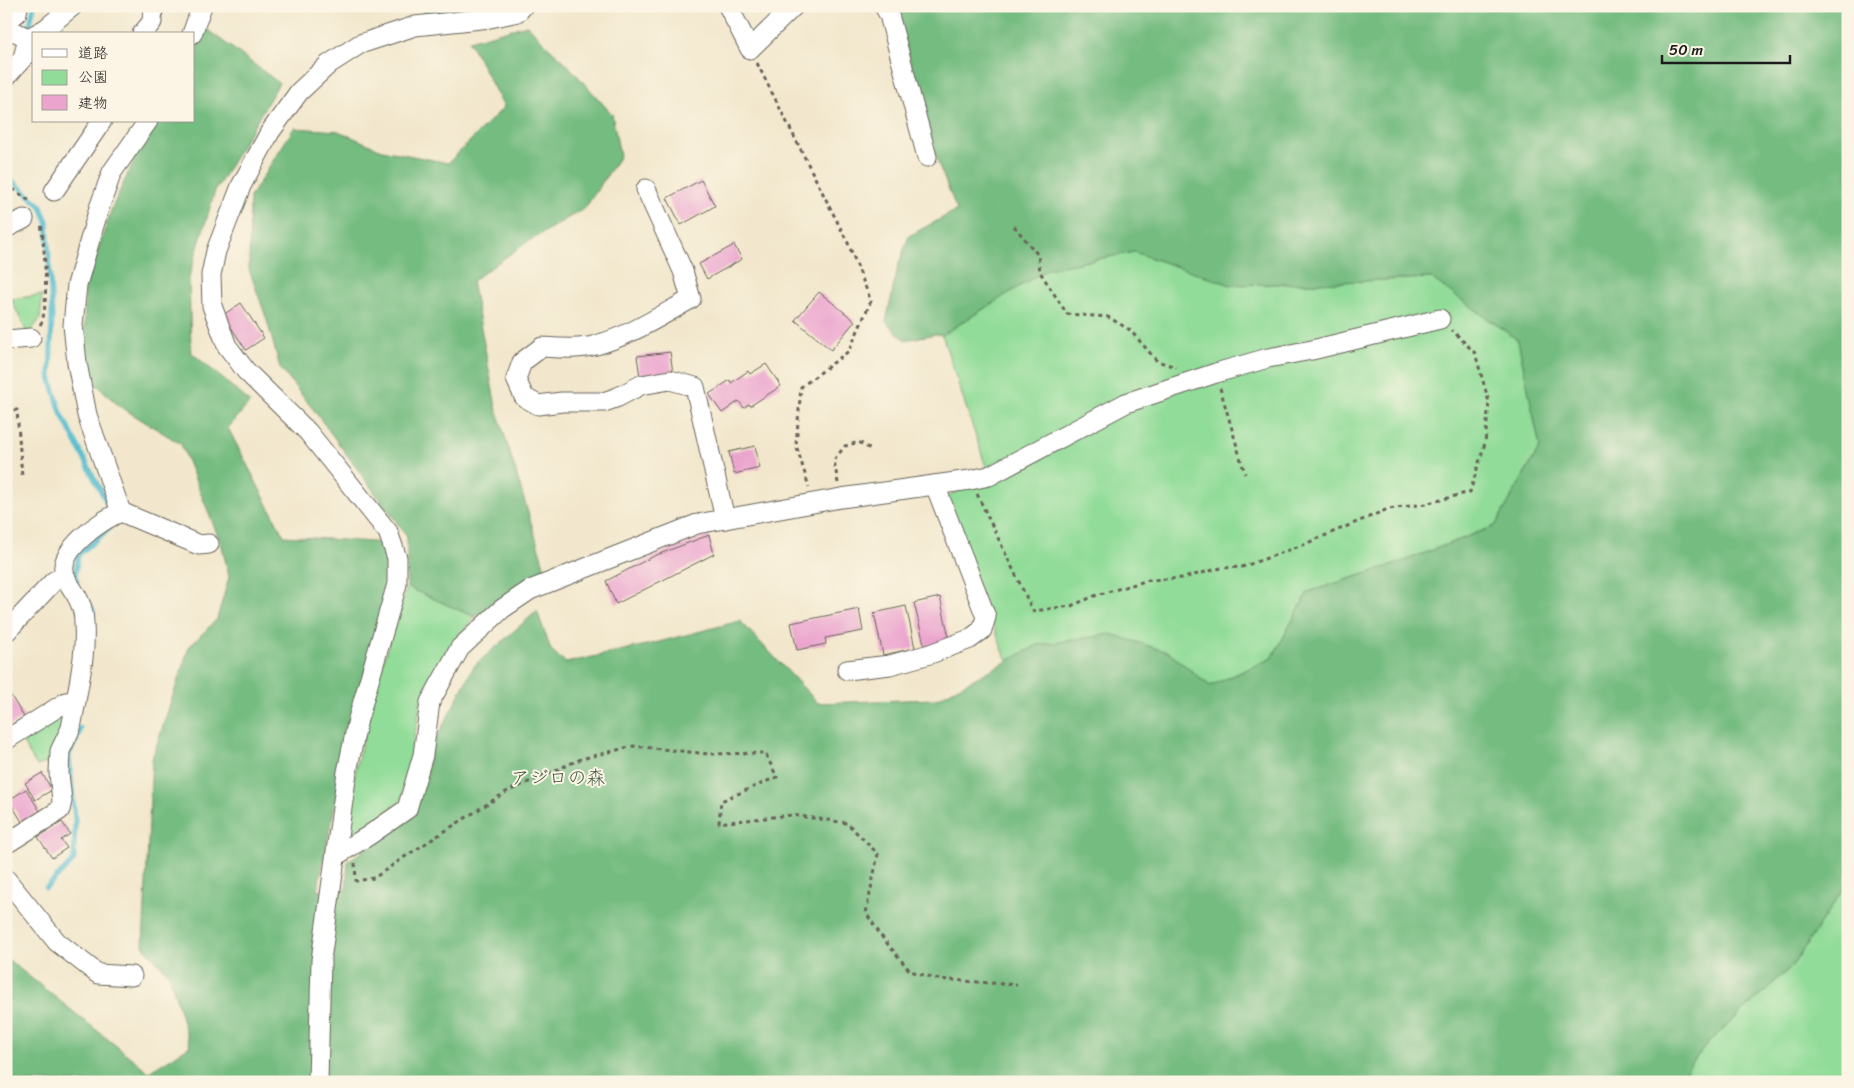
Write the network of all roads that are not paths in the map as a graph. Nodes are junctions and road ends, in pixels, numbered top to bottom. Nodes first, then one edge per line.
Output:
1 (18, 6) edge
2 (73, 6) edge
3 (153, 6) edge
4 (202, 6) edge
5 (523, 6) edge
6 (728, 6) edge
7 (794, 6) edge
8 (884, 6) edge
9 (21, 31) edge
10 (144, 32) edge
11 (193, 32) edge
12 (6, 77) edge
13 (101, 122) edge
14 (147, 122) edge
15 (927, 157) dead end
16 (646, 189) dead end
17 (54, 191) dead end
18 (34, 215) road end
19 (6, 228) edge
20 (1440, 319) road end
21 (31, 338) road end
22 (6, 340) edge
23 (935, 485) junction
24 (121, 512) junction
25 (725, 519) junction
26 (209, 544) dead end
27 (65, 576) junction
28 (6, 632) edge
29 (847, 670) dead end
30 (76, 701) junction
31 (6, 740) edge
32 (6, 844) edge
33 (337, 854) junction
34 (6, 879) edge
35 (132, 976) dead end
36 (318, 1082) edge

1 - 9 street
2 - 9 street
3 - 10 street
4 - 11 street
5 - 33 street
6 - 7 street
8 - 15 street
9 - 12 street
13 - 17 street
14 - 24 street
16 - 25 street
18 - 19 street
20 - 23 street
21 - 22 street
23 - 25 street
23 - 29 street
24 - 26 street
24 - 27 street
25 - 33 street
27 - 28 street
27 - 30 street
30 - 31 street
30 - 32 street
33 - 36 street
34 - 35 street

